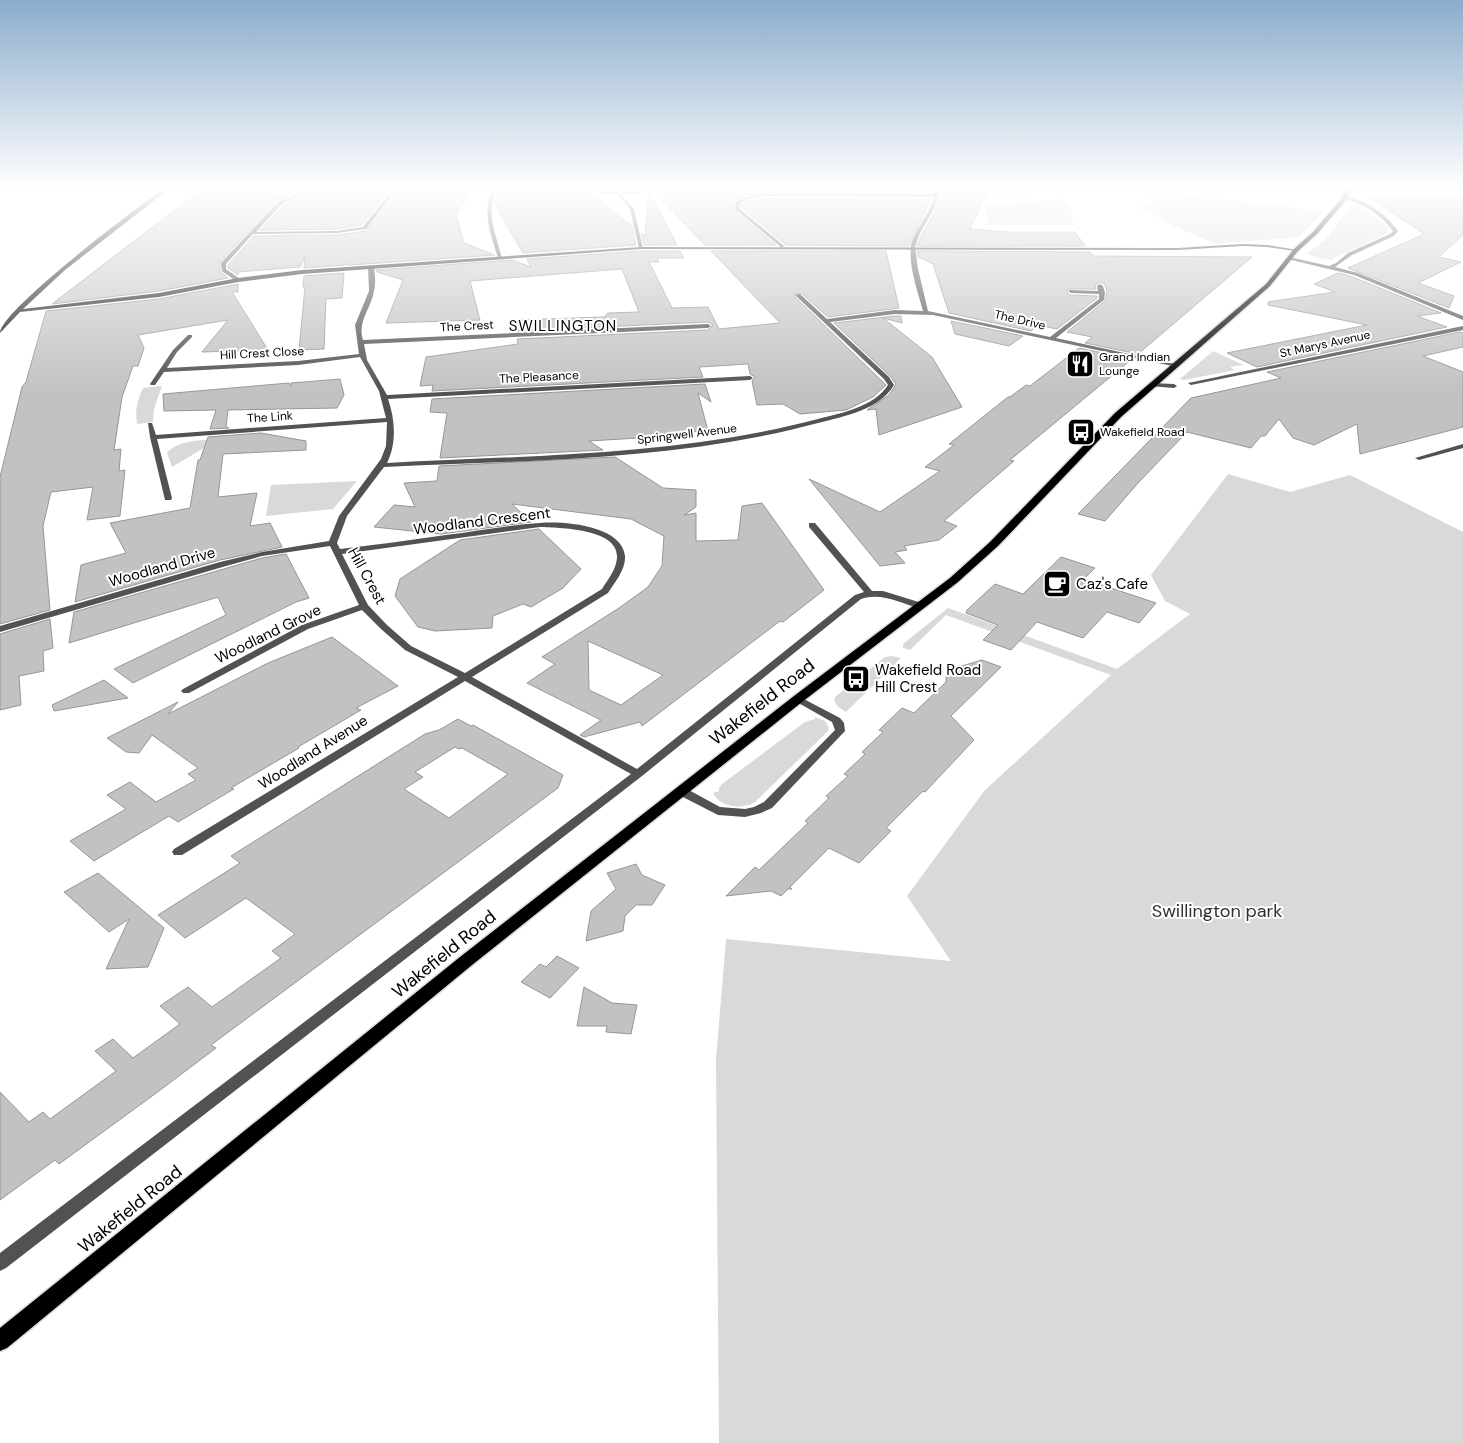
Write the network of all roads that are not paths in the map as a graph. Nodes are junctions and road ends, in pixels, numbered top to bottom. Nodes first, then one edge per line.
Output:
1 (80, 256) edge
2 (230, 256) edge
3 (523, 256) edge
4 (914, 256) edge
5 (1347, 256) edge
6 (500, 258) joint
7 (1289, 258) joint
8 (371, 267) junction
9 (1329, 268) junction
10 (238, 280) junction
11 (1100, 286) dead end
12 (1071, 291) dead end
13 (1102, 293) junction
14 (798, 295) dead end
15 (16, 312) junction
16 (926, 312) junction
17 (1463, 318) edge
18 (660, 319) dead end
19 (826, 321) junction
20 (708, 326) dead end
21 (662, 328) junction
22 (1463, 328) edge
23 (0, 331) edge
24 (190, 336) dead end
25 (1051, 339) junction
26 (362, 342) junction
27 (362, 355) junction
28 (1175, 366) junction
29 (163, 370) junction
30 (691, 371) dead end
31 (750, 378) dead end
32 (694, 380) junction
33 (1191, 383) dead end
34 (153, 384) dead end
35 (1151, 385) junction
36 (1174, 386) dead end
37 (385, 397) junction
38 (389, 420) junction
39 (150, 424) dead end
40 (153, 437) junction
41 (1463, 446) edge
42 (1419, 458) dead end
43 (381, 465) junction
44 (168, 498) dead end
45 (812, 526) dead end
46 (333, 543) junction
47 (339, 552) junction
48 (869, 594) junction
49 (919, 605) junction
50 (364, 606) junction
51 (0, 629) edge
52 (464, 677) junction
53 (186, 690) dead end
54 (798, 699) junction
55 (638, 774) junction
56 (681, 791) junction
57 (178, 852) dead end
58 (0, 1263) edge
59 (0, 1341) edge

1 - 15 street
2 - 10 street
3 - 6 street
4 - 16 street
5 - 9 street
6 - 8 street
7 - 9 street
7 - 28 main road, Wakefield Road
8 - 10 street
8 - 26 street, Hill Crest
9 - 17 street
10 - 15 street
11 - 13 street
12 - 13 street
13 - 25 street
14 - 19 street, Springwell Avenue
15 - 23 street
16 - 19 street
16 - 25 street, The Drive
18 - 21 street
19 - 43 street, Springwell Avenue
20 - 21 street, The Crest
21 - 26 street, The Crest
22 - 33 street, St Marys Avenue
24 - 29 street
25 - 28 street, The Drive
26 - 27 street, Hill Crest
27 - 29 street, Hill Crest Close
27 - 37 street, Hill Crest
28 - 35 main road, Wakefield Road
29 - 34 street
30 - 32 street
31 - 32 street, The Pleasance
32 - 37 street, The Pleasance
35 - 36 street
35 - 49 main road, Wakefield Road
37 - 38 street, Hill Crest
38 - 40 street, The Link
38 - 43 street, Hill Crest
39 - 40 street
40 - 44 street
41 - 42 street
43 - 46 street, Hill Crest
45 - 48 street
46 - 47 street, Hill Crest
46 - 51 street, Woodland Drive
47 - 50 street, Hill Crest
47 - 52 street, Woodland Crescent
48 - 49 street
48 - 55 street, Wakefield Road
49 - 54 main road, Wakefield Road
50 - 52 street, Hill Crest
50 - 53 street, Woodland Grove
52 - 55 street, Hill Crest
52 - 57 street, Woodland Avenue
54 - 56 main road, Wakefield Road
54 - 56 street
55 - 58 street, Wakefield Road
56 - 59 main road, Wakefield Road

